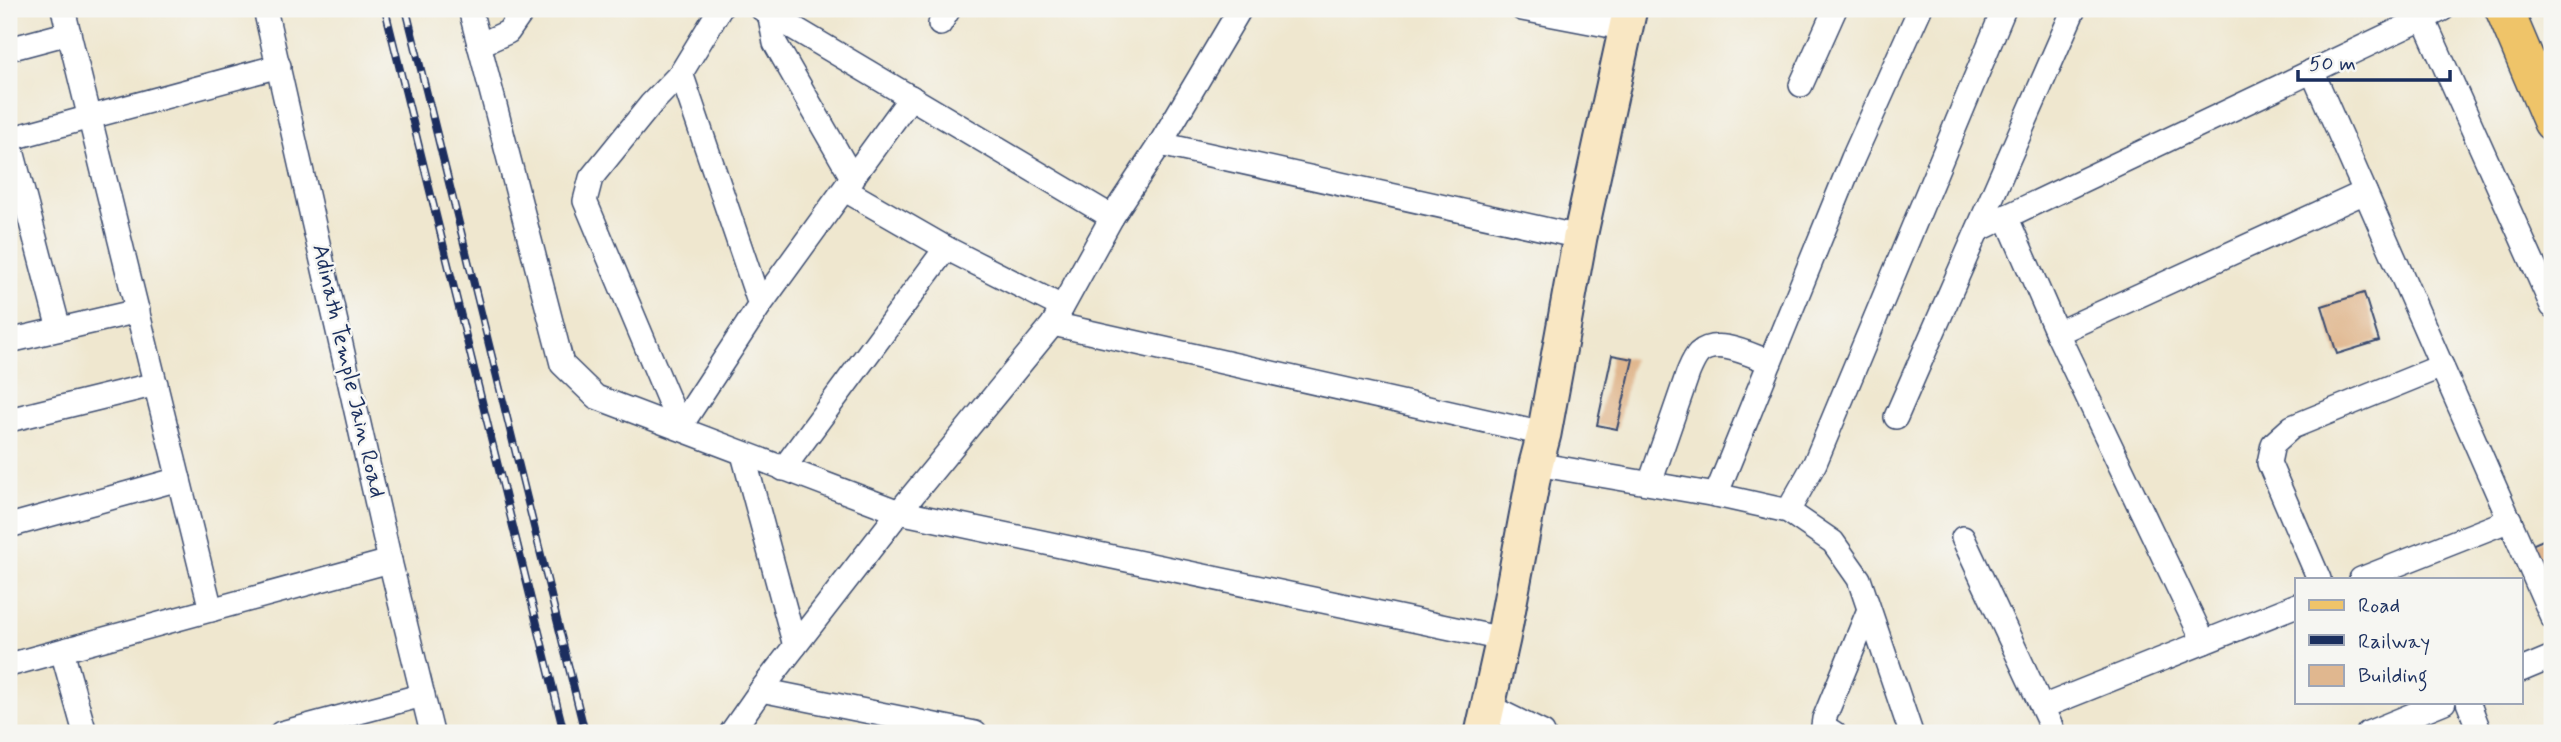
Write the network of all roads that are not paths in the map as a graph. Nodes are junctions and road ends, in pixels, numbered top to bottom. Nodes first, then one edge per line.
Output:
1 (63, 9) edge
2 (265, 9) edge
3 (470, 9) edge
4 (524, 9) edge
5 (720, 9) edge
6 (1240, 9) edge
7 (1522, 9) edge
8 (1835, 9) edge
9 (1920, 9) edge
10 (2004, 9) edge
11 (2074, 9) edge
12 (2504, 9) edge
13 (2530, 9) edge
14 (766, 11) edge
15 (2433, 13) edge
16 (1628, 19) edge
17 (69, 33) junction
18 (480, 45) junction
19 (9, 49) edge
20 (2552, 61) edge
21 (279, 66) junction
22 (2312, 71) junction
23 (681, 73) junction
24 (1801, 85) dead end
25 (911, 97) junction
26 (91, 117) junction
27 (2552, 122) edge
28 (9, 139) edge
29 (1160, 144) junction
30 (849, 185) junction
31 (2365, 192) junction
32 (2006, 216) junction
33 (1112, 217) junction
34 (1978, 230) junction
35 (1580, 237) junction
36 (946, 248) junction
37 (760, 305) junction
38 (2552, 306) edge
39 (138, 311) junction
40 (1058, 316) junction
41 (59, 329) junction
42 (2057, 333) junction
43 (9, 341) edge
44 (1770, 362) junction
45 (2442, 366) junction
46 (156, 384) junction
47 (1896, 417) dead end
48 (9, 420) edge
49 (680, 427) junction
50 (1540, 449) junction
51 (743, 454) junction
52 (783, 469) junction
53 (179, 479) junction
54 (1650, 483) junction
55 (1716, 495) junction
56 (1788, 511) junction
57 (899, 512) junction
58 (2510, 520) junction
59 (9, 526) edge
60 (1963, 538) dead end
61 (390, 561) junction
62 (2319, 578) edge
63 (2364, 578) edge
64 (2295, 606) edge
65 (211, 610) junction
66 (1868, 612) junction
67 (2552, 617) edge
68 (1503, 639) junction
69 (2204, 642) junction
70 (795, 646) junction
71 (62, 651) junction
72 (2552, 657) edge
73 (9, 665) edge
74 (2522, 670) edge
75 (761, 690) junction
76 (423, 695) junction
77 (2439, 704) edge
78 (2469, 704) edge
79 (2042, 707) junction
80 (1485, 719) edge
81 (288, 732) edge
82 (85, 733) edge
83 (432, 733) edge
84 (731, 733) edge
85 (975, 733) edge
86 (1543, 733) edge
87 (1835, 733) edge
88 (1911, 733) edge
89 (2054, 733) edge
90 (2368, 733) edge
91 (2480, 733) edge

1 - 17 street
2 - 21 street, Adinath Temple Jain Road
3 - 18 street
4 - 18 street
5 - 23 street
6 - 29 street
7 - 16 street
8 - 24 street
9 - 44 street
10 - 56 street
11 - 34 street
12 - 27 main road
13 - 20 main road
14 - 25 street
14 - 30 street
15 - 22 street
15 - 38 street
16 - 35 street
17 - 19 street
17 - 26 street
18 - 49 street
21 - 26 street
21 - 61 street, Adinath Temple Jain Road
22 - 31 street
22 - 32 street
23 - 37 street
23 - 49 street
25 - 30 street
25 - 33 street
26 - 28 street
26 - 39 street
28 - 41 street
29 - 33 street
29 - 35 street
30 - 36 street
30 - 37 street
31 - 42 street
31 - 45 street
32 - 34 street
32 - 42 street
33 - 40 street
34 - 47 street
35 - 50 street
36 - 40 street
36 - 52 street
37 - 49 street
39 - 41 street
39 - 46 street
40 - 50 street
40 - 57 street
41 - 43 street
42 - 69 street
44 - 54 street
44 - 55 street
45 - 58 street
45 - 62 street
46 - 48 street
46 - 53 street
49 - 51 street
50 - 54 street
50 - 68 street
51 - 52 street
51 - 70 street
52 - 57 street
53 - 59 street
53 - 65 street
54 - 55 street
55 - 56 street
56 - 66 street
57 - 68 street
57 - 70 street
58 - 63 street
58 - 67 street
60 - 79 street
61 - 65 street
61 - 76 street, Adinath Temple Jain Road
64 - 69 street
65 - 71 street
66 - 87 street
66 - 88 street
68 - 80 street
69 - 79 street
70 - 75 street
71 - 73 street
71 - 82 street
72 - 74 street
75 - 84 street
75 - 85 street
76 - 81 street
76 - 83 street, Adinath Temple Jain Road
77 - 90 street
78 - 91 street
79 - 89 street
80 - 86 street

